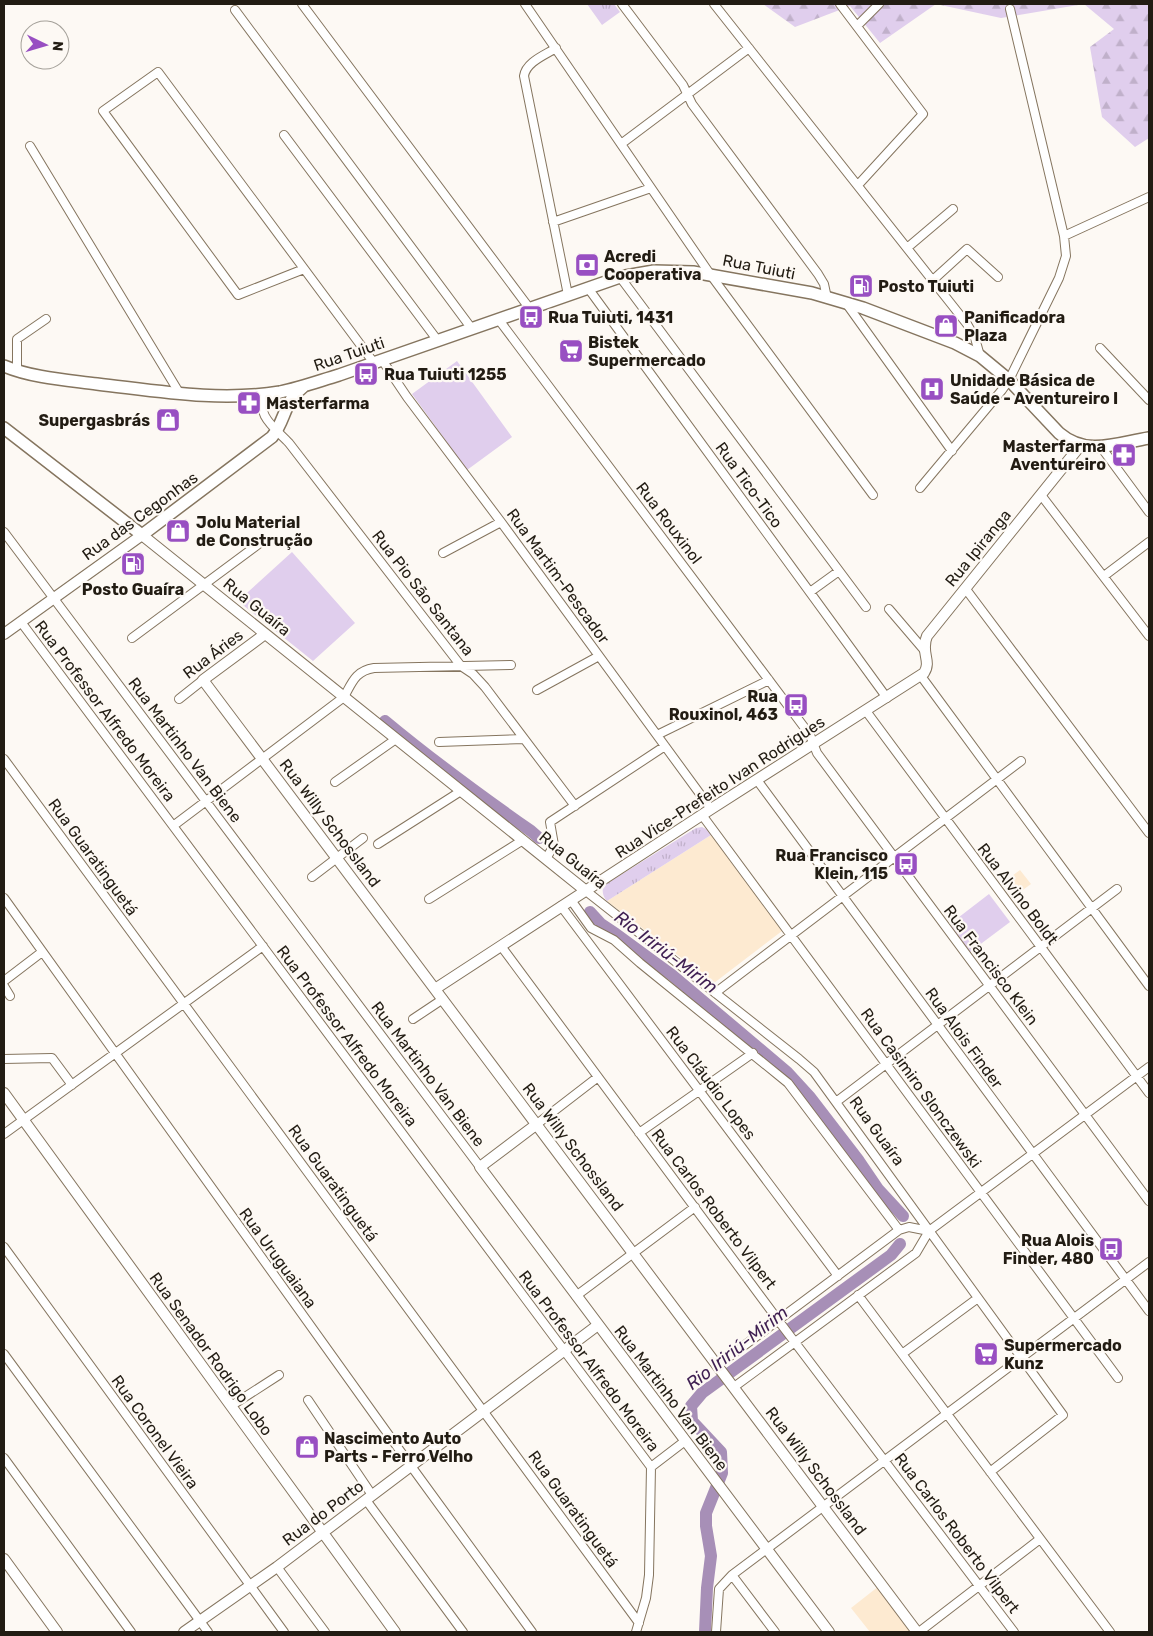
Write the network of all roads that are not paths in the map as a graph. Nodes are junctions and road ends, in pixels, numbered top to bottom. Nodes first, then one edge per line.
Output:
1 (302, 4) edge
2 (525, 4) edge
3 (622, 4) edge
4 (714, 4) edge
5 (840, 4) edge
6 (879, 4) edge
7 (1010, 9) dead end
8 (235, 10) dead end
9 (857, 26) junction
10 (556, 48) junction
11 (749, 48) junction
12 (687, 95) junction
13 (284, 135) dead end
14 (621, 144) junction
15 (30, 146) dead end
16 (858, 186) junction
17 (651, 188) junction
18 (1149, 198) edge
19 (953, 208) dead end
20 (553, 222) junction
21 (1064, 236) junction
22 (907, 248) junction
23 (304, 269) junction
24 (710, 274) junction
25 (620, 277) junction
26 (998, 277) dead end
27 (932, 280) junction
28 (588, 288) junction
29 (568, 295) junction
30 (827, 298) junction
31 (846, 303) junction
32 (530, 309) junction
33 (46, 319) dead end
34 (499, 320) junction
35 (472, 329) junction
36 (438, 340) junction
37 (1100, 348) dead end
38 (980, 356) junction
39 (378, 362) junction
40 (8, 367) edge
41 (1009, 380) junction
42 (305, 386) junction
43 (267, 393) junction
44 (180, 394) junction
45 (1149, 400) edge
46 (284, 414) junction
47 (4, 428) edge
48 (277, 432) junction
49 (1149, 438) edge
50 (1080, 446) junction
51 (1101, 447) junction
52 (952, 451) junction
53 (920, 488) dead end
54 (1041, 494) junction
55 (873, 495) dead end
56 (1149, 512) edge
57 (501, 522) junction
58 (4, 532) edge
59 (142, 535) junction
60 (264, 540) dead end
61 (1149, 542) edge
62 (443, 553) dead end
63 (839, 571) junction
64 (1104, 576) junction
65 (203, 585) junction
66 (965, 588) junction
67 (810, 592) junction
68 (53, 599) junction
69 (866, 607) dead end
70 (889, 609) dead end
71 (22, 622) junction
72 (4, 634) edge
73 (265, 634) junction
74 (1149, 636) edge
75 (132, 638) dead end
76 (924, 650) junction
77 (599, 656) junction
78 (511, 665) dead end
79 (461, 666) junction
80 (921, 676) junction
81 (204, 680) junction
82 (769, 680) junction
83 (537, 690) dead end
84 (344, 697) junction
85 (887, 698) junction
86 (179, 699) dead end
87 (866, 711) junction
88 (657, 735) junction
89 (396, 739) junction
90 (524, 739) junction
91 (439, 742) dead end
92 (813, 744) junction
93 (665, 746) junction
94 (4, 759) edge
95 (263, 759) junction
96 (1021, 761) dead end
97 (996, 779) junction
98 (757, 780) junction
99 (335, 782) dead end
100 (461, 791) junction
101 (205, 802) junction
102 (575, 806) junction
103 (707, 812) junction
104 (945, 818) junction
105 (173, 826) junction
106 (1149, 833) edge
107 (364, 838) dead end
108 (523, 840) junction
109 (378, 844) dead end
110 (894, 857) junction
111 (337, 858) junction
112 (546, 859) junction
113 (312, 877) dead end
114 (1117, 889) dead end
115 (586, 891) junction
116 (842, 896) junction
117 (4, 898) edge
118 (429, 899) dead end
119 (571, 900) junction
120 (561, 906) junction
121 (1092, 908) junction
122 (791, 935) junction
123 (263, 946) junction
124 (501, 946) junction
125 (1041, 947) junction
126 (42, 952) junction
127 (4, 980) edge
128 (4, 986) edge
129 (989, 986) junction
130 (1149, 986) edge
131 (435, 989) junction
132 (715, 993) junction
133 (10, 996) dead end
134 (443, 999) junction
135 (183, 1003) junction
136 (413, 1019) dead end
137 (938, 1025) junction
138 (115, 1053) junction
139 (753, 1054) junction
140 (4, 1059) edge
141 (886, 1064) junction
142 (1149, 1067) edge
143 (1137, 1076) junction
144 (598, 1078) junction
145 (72, 1085) junction
146 (700, 1091) junction
147 (4, 1093) edge
148 (1149, 1093) edge
149 (836, 1102) junction
150 (1085, 1115) junction
151 (23, 1120) junction
152 (537, 1124) junction
153 (639, 1133) junction
154 (4, 1134) edge
155 (1033, 1154) junction
156 (480, 1167) junction
157 (981, 1192) junction
158 (1149, 1201) edge
159 (694, 1207) junction
160 (899, 1230) junction
161 (929, 1230) junction
162 (4, 1247) edge
163 (634, 1253) junction
164 (1149, 1262) edge
165 (838, 1276) junction
166 (1126, 1280) junction
167 (858, 1295) junction
168 (576, 1296) junction
169 (978, 1298) junction
170 (1149, 1311) edge
171 (1074, 1318) junction
172 (778, 1320) junction
173 (598, 1325) junction
174 (793, 1339) junction
175 (564, 1351) junction
176 (4, 1354) edge
177 (902, 1354) junction
178 (1021, 1358) junction
179 (720, 1369) junction
180 (279, 1375) dead end
181 (1118, 1378) dead end
182 (732, 1384) junction
183 (308, 1400) dead end
184 (231, 1406) junction
185 (484, 1412) junction
186 (947, 1414) junction
187 (684, 1441) junction
188 (4, 1458) edge
189 (885, 1460) junction
190 (411, 1466) junction
191 (651, 1467) junction
192 (990, 1472) junction
193 (369, 1498) junction
194 (823, 1506) junction
195 (322, 1532) junction
196 (1040, 1539) junction
197 (766, 1549) junction
198 (4, 1559) edge
199 (277, 1567) junction
200 (732, 1575) junction
201 (250, 1586) junction
202 (979, 1586) junction
203 (200, 1621) junction
204 (639, 1623) junction
205 (57, 1632) edge
206 (131, 1632) edge
207 (184, 1632) edge
208 (208, 1632) edge
209 (284, 1632) edge
210 (325, 1632) edge
211 (395, 1632) edge
212 (463, 1632) edge
213 (532, 1632) edge
214 (636, 1632) edge
215 (716, 1632) edge
216 (775, 1632) edge
217 (829, 1632) edge
218 (918, 1632) edge
219 (1014, 1632) edge
220 (1110, 1632) edge

1 - 32 street
2 - 10 street
3 - 12 street
4 - 11 street
5 - 9 street
6 - 9 street
7 - 21 street
8 - 35 street
9 - 16 street
10 - 14 street
10 - 20 street
11 - 12 street
11 - 16 street
12 - 14 street
12 - 30 street
13 - 36 street
14 - 17 street
15 - 44 street
16 - 22 street
17 - 20 street
17 - 24 street
18 - 21 street
19 - 22 street
20 - 29 street
21 - 41 street
22 - 27 street
23 - 23 street, Rua Martim-Pescador
23 - 39 street, Rua Martim-Pescador
24 - 25 main road, Rua Tuiuti
24 - 30 main road, Rua Tuiuti
24 - 55 street
25 - 28 main road, Rua Tuiuti
25 - 63 street
26 - 27 street
27 - 38 street
28 - 29 main road, Rua Tuiuti
28 - 67 street, Rua Tico-Tico
29 - 32 main road, Rua Tuiuti
30 - 31 main road, Rua Tuiuti
31 - 38 main road, Rua Tuiuti
31 - 52 street
32 - 34 main road, Rua Tuiuti
33 - 40 street
34 - 35 main road, Rua Tuiuti
34 - 82 street, Rua Rouxinol
35 - 36 main road, Rua Tuiuti
36 - 39 main road, Rua Tuiuti
37 - 45 street
38 - 41 main road, Rua Tuiuti
39 - 42 main road, Rua Tuiuti
39 - 57 street, Rua Martim-Pescador
40 - 44 main road, Rua Tuiuti
41 - 50 main road, Rua Tuiuti
41 - 52 street
42 - 43 main road, Rua Tuiuti
42 - 46 main road, Rua Tuiuti
43 - 44 main road, Rua Tuiuti
43 - 46 main road
43 - 48 street, Rua Pio São Santana
46 - 48 main road, Rua das Cegonhas
47 - 59 main road, Rua Guaíra
48 - 59 main road, Rua das Cegonhas
48 - 79 street, Rua Pio São Santana
49 - 51 main road, Rua Tuiuti
50 - 51 main road, Rua Tuiuti
50 - 54 street, Rua Ipiranga
51 - 56 street
52 - 53 street
54 - 64 street
54 - 66 street, Rua Ipiranga
57 - 62 street
57 - 77 street, Rua Martim-Pescador
58 - 68 street, Rua Martinho Van Biene
59 - 65 street, Rua Guaíra
59 - 68 street, Rua das Cegonhas
60 - 65 street
61 - 64 street
63 - 67 street
63 - 69 street
64 - 74 street
65 - 73 street, Rua Guaíra
65 - 75 street
66 - 76 street, Rua Ipiranga
66 - 106 street
67 - 85 street, Rua Tico-Tico
68 - 71 street, Rua das Cegonhas
68 - 101 street, Rua Martinho Van Biene
70 - 76 street
71 - 72 street, Rua das Cegonhas
71 - 105 street, Rua Professor Alfredo Moreira
73 - 81 street, Rua Áries
73 - 84 street, Rua Guaíra
76 - 80 street, Rua Ipiranga
77 - 83 street
77 - 88 street, Rua Martim-Pescador
78 - 79 street
79 - 84 street
79 - 90 street, Rua Pio São Santana
80 - 85 street, Rua Vice-Prefeito Ivan Rodrigues
80 - 97 street
81 - 86 street, Rua Áries
81 - 95 street, Rua Willy Schossland
82 - 88 street
82 - 92 street, Rua Rouxinol
84 - 89 street, Rua Guaíra
84 - 95 street
85 - 87 street, Rua Vice-Prefeito Ivan Rodrigues
87 - 92 street, Rua Vice-Prefeito Ivan Rodrigues
87 - 104 street, Rua Alvino Boldt
88 - 93 street, Rua Martim-Pescador
89 - 99 street
89 - 100 street, Rua Guaíra
90 - 91 street
90 - 102 street, Rua Pio São Santana
92 - 98 street, Rua Vice-Prefeito Ivan Rodrigues
92 - 110 street, Rua Francisco Klein
93 - 102 street
93 - 103 street, Rua Martim-Pescador
94 - 135 street, Rua Guaratinguetá
95 - 101 street
95 - 111 street, Rua Willy Schossland
96 - 97 street
97 - 104 street
97 - 121 street
98 - 103 street, Rua Vice-Prefeito Ivan Rodrigues
98 - 116 street, Rua Alois Finder
100 - 108 street, Rua Guaíra
100 - 109 street
101 - 105 street
101 - 156 street, Rua Martinho Van Biene
102 - 112 street
103 - 115 street, Rua Vice-Prefeito Ivan Rodrigues
103 - 122 street, Rua Casimiro Slonczewski
104 - 110 street
104 - 125 street, Rua Alvino Boldt
105 - 123 street, Rua Professor Alfredo Moreira
107 - 111 street
108 - 112 street, Rua Guaíra
108 - 118 street
110 - 116 street
110 - 129 street, Rua Francisco Klein
111 - 113 street
111 - 131 street, Rua Willy Schossland
112 - 115 street, Rua Guaíra
114 - 121 street
115 - 119 street, Rua Vice-Prefeito Ivan Rodrigues
115 - 132 street, Rua Guaíra
116 - 122 street
116 - 137 street, Rua Alois Finder
117 - 126 street, Rua Uruguaiana
119 - 120 street, Rua Vice-Prefeito Ivan Rodrigues
119 - 139 street
120 - 124 street, Rua Vice-Prefeito Ivan Rodrigues
120 - 146 street, Rua Cláudio Lopes
121 - 125 street
121 - 130 street
122 - 132 street
122 - 141 street, Rua Casimiro Slonczewski
123 - 135 street
123 - 175 street, Rua Professor Alfredo Moreira
124 - 131 street, Rua Vice-Prefeito Ivan Rodrigues
124 - 144 street, Rua Carlos Roberto Vilpert
125 - 129 street
125 - 143 street, Rua Alvino Boldt
126 - 127 street
126 - 138 street, Rua Uruguaiana
128 - 133 street
129 - 137 street
129 - 150 street, Rua Francisco Klein
131 - 134 street, Rua Willy Schossland
132 - 149 street, Rua Guaíra
134 - 136 street
134 - 152 street, Rua Willy Schossland
135 - 138 street
135 - 185 street, Rua Guaratinguetá
137 - 141 street
137 - 155 street, Rua Alois Finder
138 - 145 street
138 - 190 street, Rua Uruguaiana
139 - 146 street
139 - 160 street
140 - 145 street
141 - 149 street
141 - 157 street, Rua Casimiro Slonczewski
142 - 143 street
143 - 148 street, Rua Alvino Boldt
143 - 150 street
144 - 152 street
144 - 153 street, Rua Carlos Roberto Vilpert
145 - 151 street
146 - 153 street
146 - 165 street, Rua Cláudio Lopes
147 - 151 street, Rua Senador Rodrigo Lobo
149 - 161 street, Rua Guaíra
150 - 155 street
150 - 158 street, Rua Francisco Klein
151 - 154 street
151 - 184 street, Rua Senador Rodrigo Lobo
152 - 156 street
152 - 163 street, Rua Willy Schossland
153 - 159 street, Rua Carlos Roberto Vilpert
155 - 157 street
155 - 166 street, Rua Alois Finder
156 - 168 street, Rua Martinho Van Biene
157 - 161 street
157 - 171 street, Rua Casimiro Slonczewski
159 - 163 street
159 - 172 street, Rua Carlos Roberto Vilpert
160 - 161 street
160 - 165 street
161 - 167 street
161 - 169 street, Rua Guaíra
162 - 201 street, Rua Coronel Vieira
163 - 168 street
163 - 179 street, Rua Willy Schossland
164 - 166 street
165 - 172 street
166 - 170 street, Rua Alois Finder
166 - 171 street
167 - 174 street
167 - 177 street
168 - 173 street, Rua Martinho Van Biene
169 - 177 street
169 - 178 street, Rua Guaíra
171 - 178 street
171 - 181 street, Rua Casimiro Slonczewski
172 - 174 street, Rua Carlos Roberto Vilpert
172 - 179 street
173 - 175 street, Rua do Porto
173 - 187 street, Rua Martinho Van Biene
174 - 182 street
174 - 189 street, Rua Carlos Roberto Vilpert
175 - 185 street, Rua do Porto
175 - 191 street, Rua Professor Alfredo Moreira
176 - 203 street
177 - 186 street
178 - 186 street
178 - 192 street, Rua Guaíra
179 - 182 street, Rua Willy Schossland
180 - 184 street
182 - 194 street, Rua Willy Schossland
183 - 193 street
184 - 195 street, Rua Senador Rodrigo Lobo
185 - 190 street, Rua do Porto
185 - 204 street, Rua Guaratinguetá
186 - 189 street
186 - 192 street
187 - 191 street
187 - 197 street, Rua Martinho Van Biene
188 - 206 street
189 - 194 street
189 - 202 street, Rua Carlos Roberto Vilpert
190 - 193 street, Rua do Porto
190 - 213 street, Rua Uruguaiana
191 - 204 street
192 - 196 street
193 - 195 street, Rua do Porto
193 - 212 street
194 - 197 street
194 - 218 street, Rua Willy Schossland
195 - 199 street, Rua do Porto
195 - 211 street, Rua Senador Rodrigo Lobo
196 - 202 street
196 - 220 street
197 - 200 street
197 - 217 street, Rua Martinho Van Biene
198 - 205 street
199 - 201 street, Rua do Porto
199 - 210 street
200 - 215 street
200 - 216 street
201 - 203 street, Rua do Porto
201 - 209 street, Rua Coronel Vieira
202 - 218 street
202 - 219 street, Rua Carlos Roberto Vilpert
203 - 207 street, Rua do Porto
203 - 208 street
204 - 214 street

